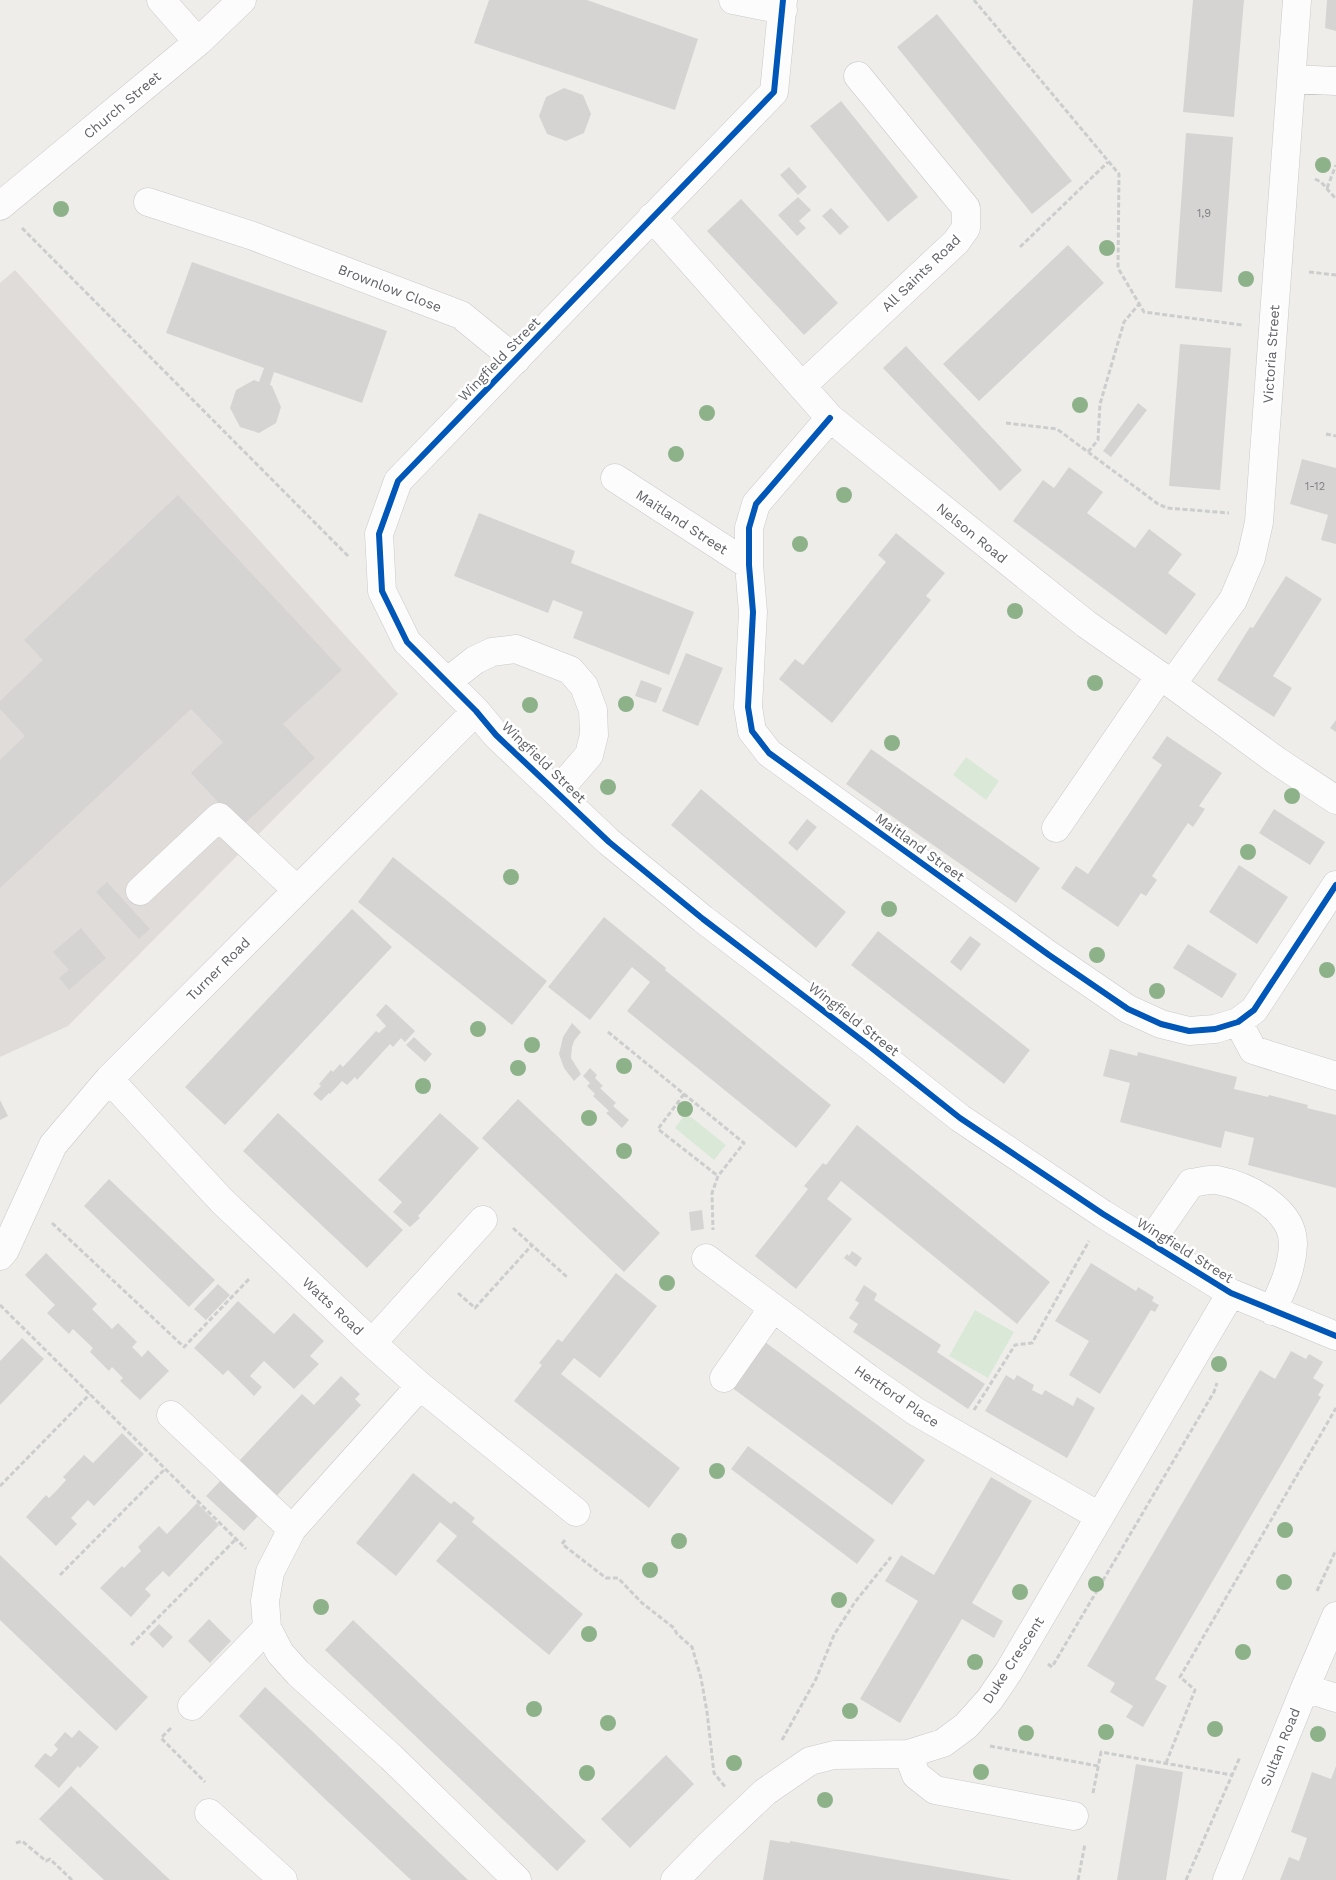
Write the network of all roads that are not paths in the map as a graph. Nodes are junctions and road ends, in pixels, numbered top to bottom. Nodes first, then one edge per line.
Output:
1 (161, 0) edge
2 (242, 0) edge
3 (733, 0) edge
4 (1298, 0) edge
5 (783, 5) edge
6 (198, 42) junction
7 (858, 76) dead end
8 (1292, 79) junction
9 (1336, 81) edge
10 (148, 202) dead end
11 (0, 205) edge
12 (652, 218) junction
13 (516, 360) junction
14 (802, 386) junction
15 (830, 418) junction
16 (615, 478) dead end
17 (749, 565) junction
18 (1166, 680) junction
19 (447, 682) junction
20 (476, 710) junction
21 (557, 792) junction
22 (1336, 800) edge
23 (1056, 828) dead end
24 (1336, 885) edge
25 (297, 890) junction
26 (140, 891) dead end
27 (1238, 1022) junction
28 (1336, 1076) edge
29 (109, 1079) junction
30 (483, 1220) dead end
31 (1150, 1242) junction
32 (709, 1248) road end
33 (0, 1256) edge
34 (1231, 1293) junction
35 (773, 1308) junction
36 (1272, 1311) junction
37 (1336, 1336) edge
38 (372, 1343) junction
39 (724, 1378) dead end
40 (420, 1386) junction
41 (171, 1415) dead end
42 (576, 1512) dead end
43 (1100, 1516) junction
44 (292, 1529) junction
45 (1336, 1616) edge
46 (267, 1628) junction
47 (1305, 1688) junction
48 (1336, 1698) edge
49 (192, 1706) road end
50 (908, 1754) junction
51 (209, 1813) dead end
52 (1074, 1816) dead end
53 (284, 1880) edge
54 (517, 1880) edge
55 (675, 1880) edge
56 (1227, 1880) edge

1 - 6 street
2 - 6 street, Church Street
3 - 5 street
4 - 8 street, Victoria Street
5 - 12 street, Wingfield Street
6 - 11 street, Church Street
7 - 14 street, All Saints Road
8 - 9 street
8 - 18 street, Victoria Street
10 - 13 street, Brownlow Close
12 - 13 street, Wingfield Street
12 - 14 street, Nelson Road
13 - 19 street, Wingfield Street
14 - 15 street, Nelson Road
15 - 17 street, Maitland Street
15 - 18 street, Nelson Road
16 - 17 street, Maitland Street
17 - 27 street, Maitland Street
18 - 22 street, Nelson Road
18 - 23 street, Victoria Street
19 - 20 street, Wingfield Street
19 - 21 street
20 - 21 street, Wingfield Street
20 - 25 street, Turner Road
21 - 31 street, Wingfield Street
24 - 27 street, Maitland Street
25 - 26 street
25 - 29 street, Turner Road
27 - 28 street
29 - 33 street, Turner Road
29 - 38 street, Watts Road
30 - 38 street
31 - 34 street, Wingfield Street
31 - 36 street
32 - 35 street, Hertford Place
34 - 36 street, Wingfield Street
34 - 43 street, Duke Crescent
35 - 39 street
35 - 43 street, Hertford Place
36 - 37 street, Wingfield Street
38 - 40 street, Watts Road
40 - 42 street, Watts Road
40 - 44 street
41 - 44 street
43 - 50 street, Duke Crescent
44 - 46 street
45 - 47 street, Sultan Road
46 - 49 street
46 - 54 street
47 - 48 street
47 - 56 street, Sultan Road
50 - 52 street
50 - 55 street, Duke Crescent
51 - 53 street

